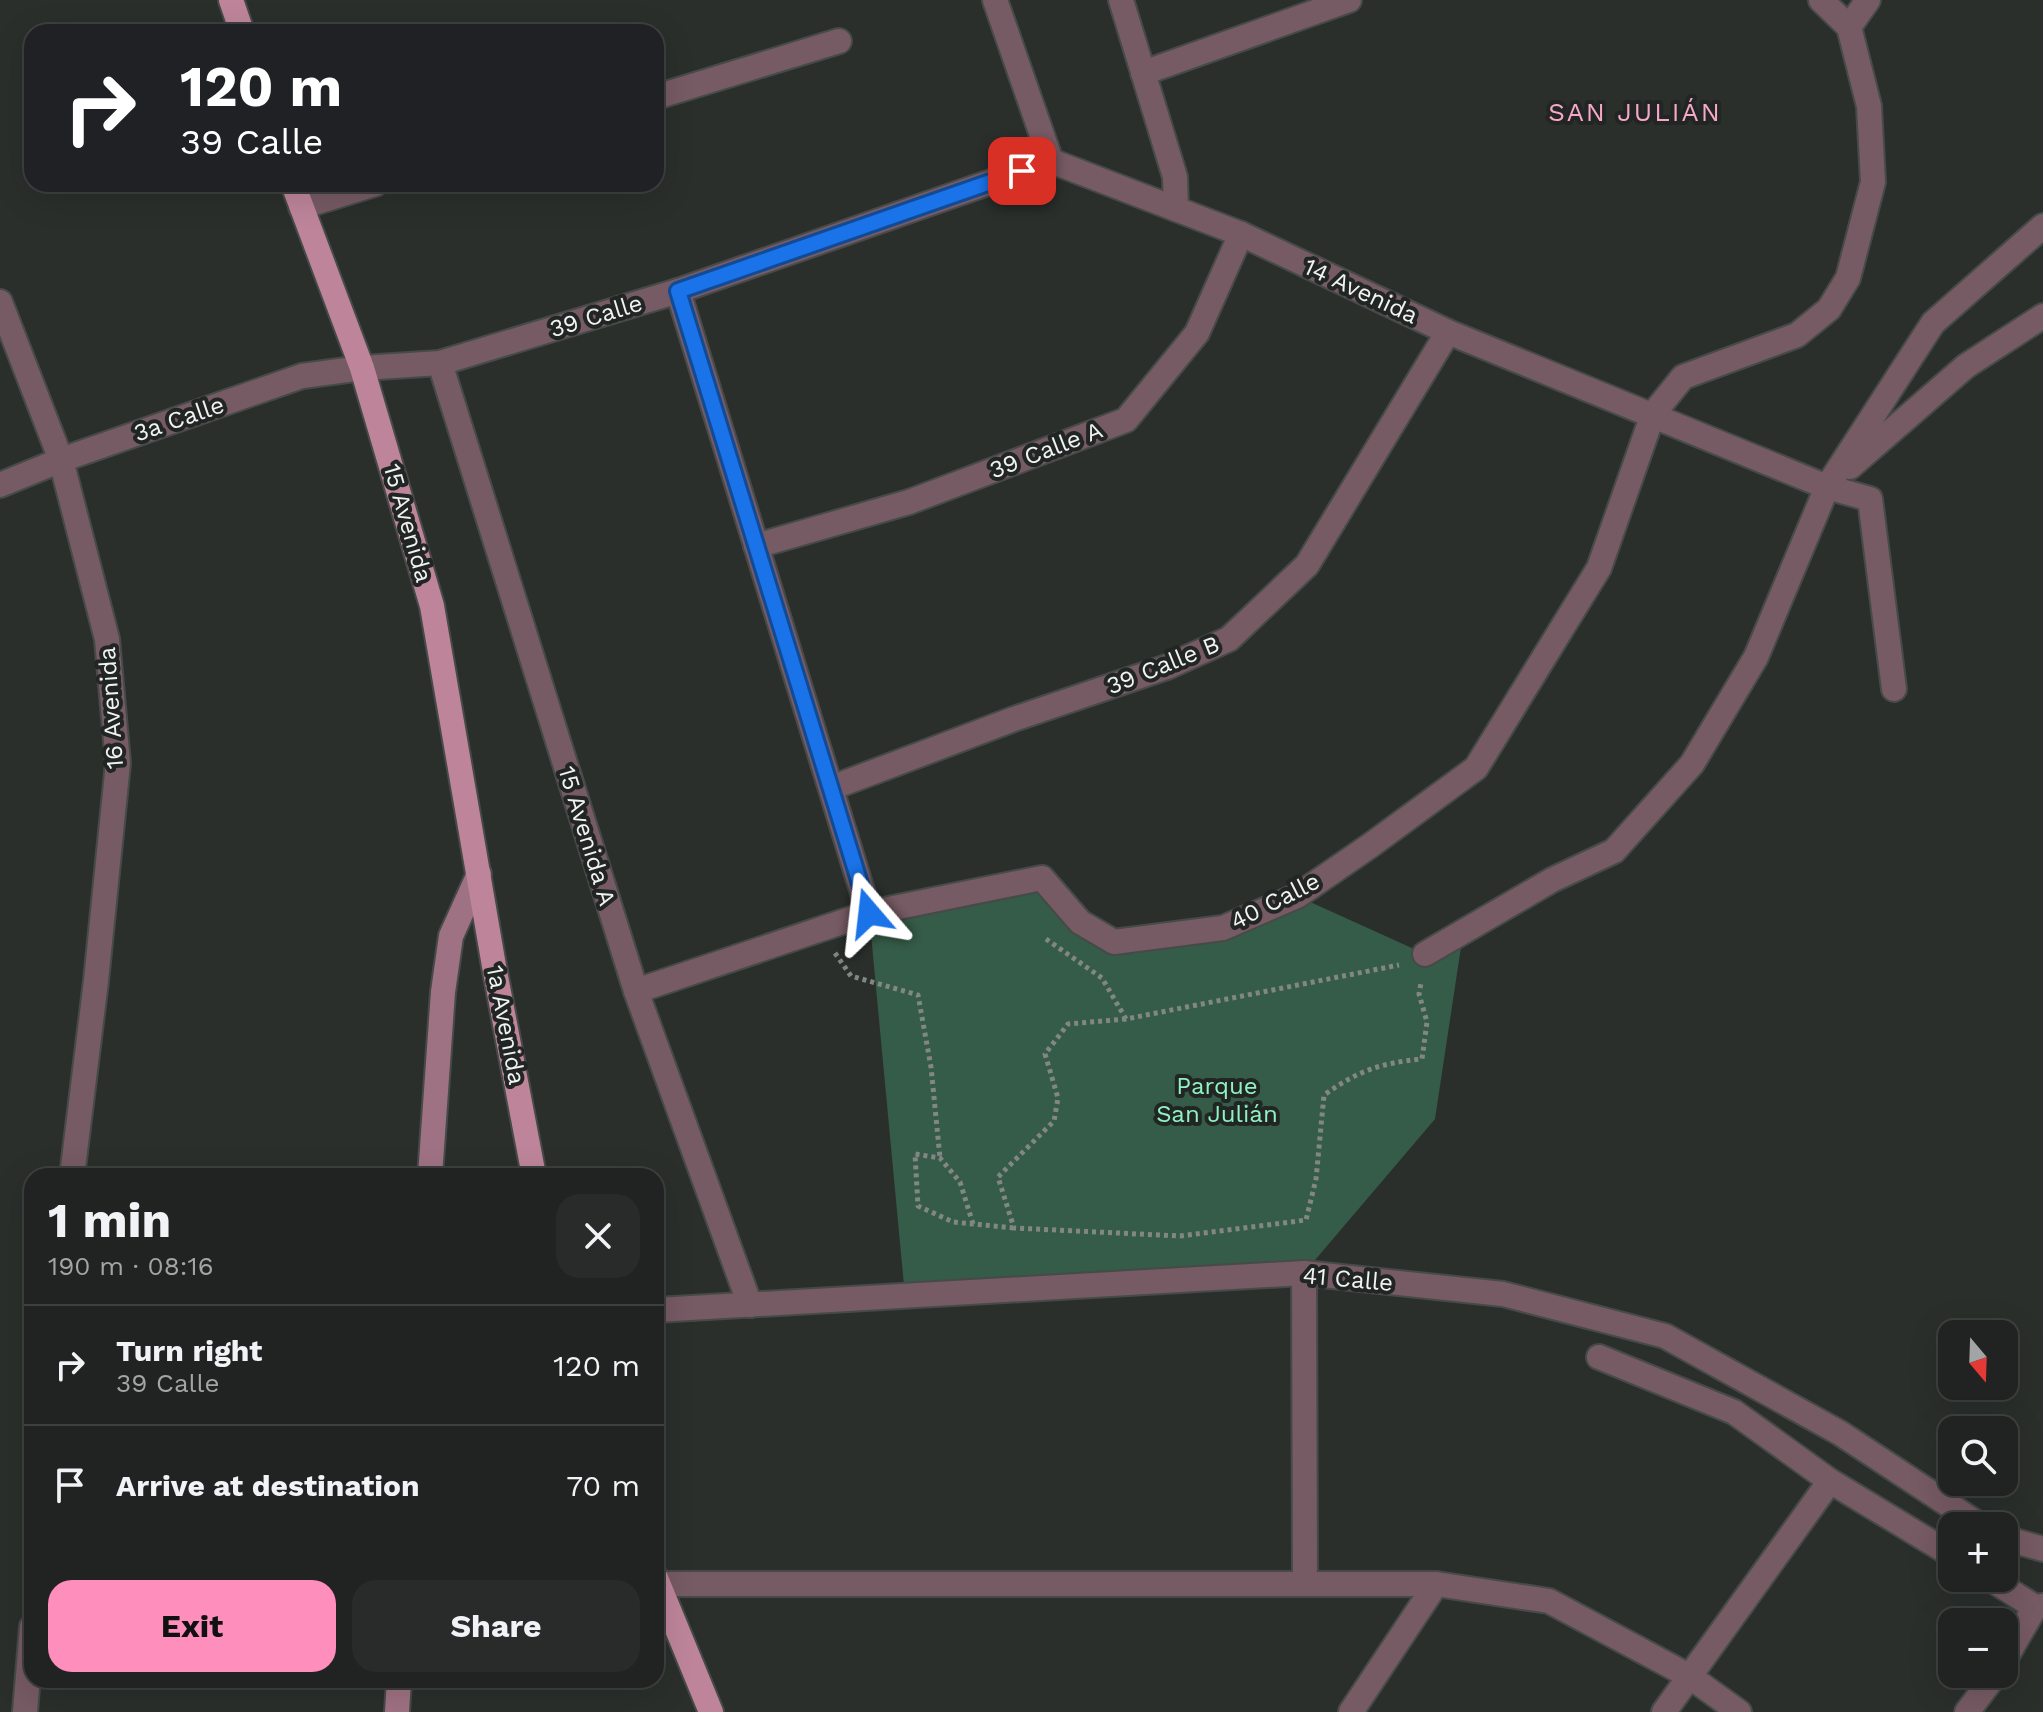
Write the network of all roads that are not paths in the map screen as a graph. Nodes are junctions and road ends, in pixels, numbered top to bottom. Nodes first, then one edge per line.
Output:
1 (231, 0) edge
2 (1121, 0) edge
3 (1349, 0) edge
4 (1821, 0) edge
5 (1868, 0) edge
6 (1005, 3) edge
7 (239, 24) edge
8 (1849, 27) junction
9 (839, 41) dead end
10 (1143, 73) junction
11 (664, 95) edge
12 (1051, 161) junction
13 (318, 192) edge
14 (297, 195) edge
15 (1176, 209) junction
16 (2043, 226) edge
17 (1241, 234) junction
18 (678, 291) junction
19 (0, 302) edge
20 (2043, 316) edge
21 (1448, 332) junction
22 (440, 363) junction
23 (362, 368) junction
24 (1653, 414) junction
25 (61, 460) junction
26 (0, 485) edge
27 (1827, 487) junction
28 (756, 546) junction
29 (1894, 689) dead end
30 (831, 788) junction
31 (479, 874) junction
32 (869, 913) junction
33 (1425, 954) road end
34 (636, 991) junction
35 (73, 1168) edge
36 (431, 1168) edge
37 (533, 1168) edge
38 (1304, 1273) junction
39 (750, 1305) junction
40 (664, 1310) edge
41 (1599, 1357) dead end
42 (1830, 1481) junction
43 (1960, 1512) edge
44 (2018, 1542) edge
45 (1938, 1547) edge
46 (2040, 1549) edge
47 (664, 1581) edge
48 (1305, 1584) junction
49 (1436, 1584) junction
50 (2014, 1592) edge
51 (664, 1598) edge
52 (2039, 1606) edge
53 (2018, 1639) edge
54 (1689, 1676) junction
55 (27, 1688) edge
56 (398, 1688) edge
57 (1985, 1688) edge
58 (25, 1712) edge
59 (397, 1712) edge
60 (711, 1712) edge
61 (1351, 1712) edge
62 (1664, 1712) edge
63 (1739, 1712) edge
64 (1967, 1712) edge

1 - 7 main road
2 - 10 street
3 - 10 street
4 - 8 street
5 - 8 street
6 - 12 street
8 - 24 street
9 - 11 street
10 - 15 street
12 - 15 street, 14 Avenida
12 - 18 street, 39 Calle
13 - 14 street
14 - 23 main road, 15 Avenida
15 - 17 street, 14 Avenida
16 - 27 street
17 - 21 street, 14 Avenida
17 - 28 street, 39 Calle A
18 - 22 street, 39 Calle
18 - 28 street
19 - 25 street, 16 Avenida
20 - 27 street
21 - 24 street, 14 Avenida
21 - 30 street, 39 Calle B
22 - 23 street, 39 Calle
22 - 34 street, 15 Avenida A
23 - 25 street, 3a Calle
23 - 31 main road, 15 Avenida
24 - 27 street, 14 Avenida
24 - 32 street, 40 Calle
25 - 26 street, 3a Calle
25 - 35 street, 16 Avenida
27 - 29 street, 14 Avenida
27 - 33 street
28 - 30 street
30 - 32 street
31 - 36 street
31 - 37 main road, 1a Avenida
32 - 34 street, 40 Calle
34 - 39 street, 15 Avenida A
38 - 39 street, 41 Calle
38 - 43 street, 41 Calle
38 - 48 street
39 - 40 street, 41 Calle
41 - 42 street
42 - 45 street
42 - 54 street
44 - 46 street
47 - 48 street
48 - 49 street
49 - 54 street
49 - 61 street
50 - 52 street
51 - 60 main road
52 - 53 street
54 - 62 street
54 - 63 street
55 - 58 street
56 - 59 street
57 - 64 street

